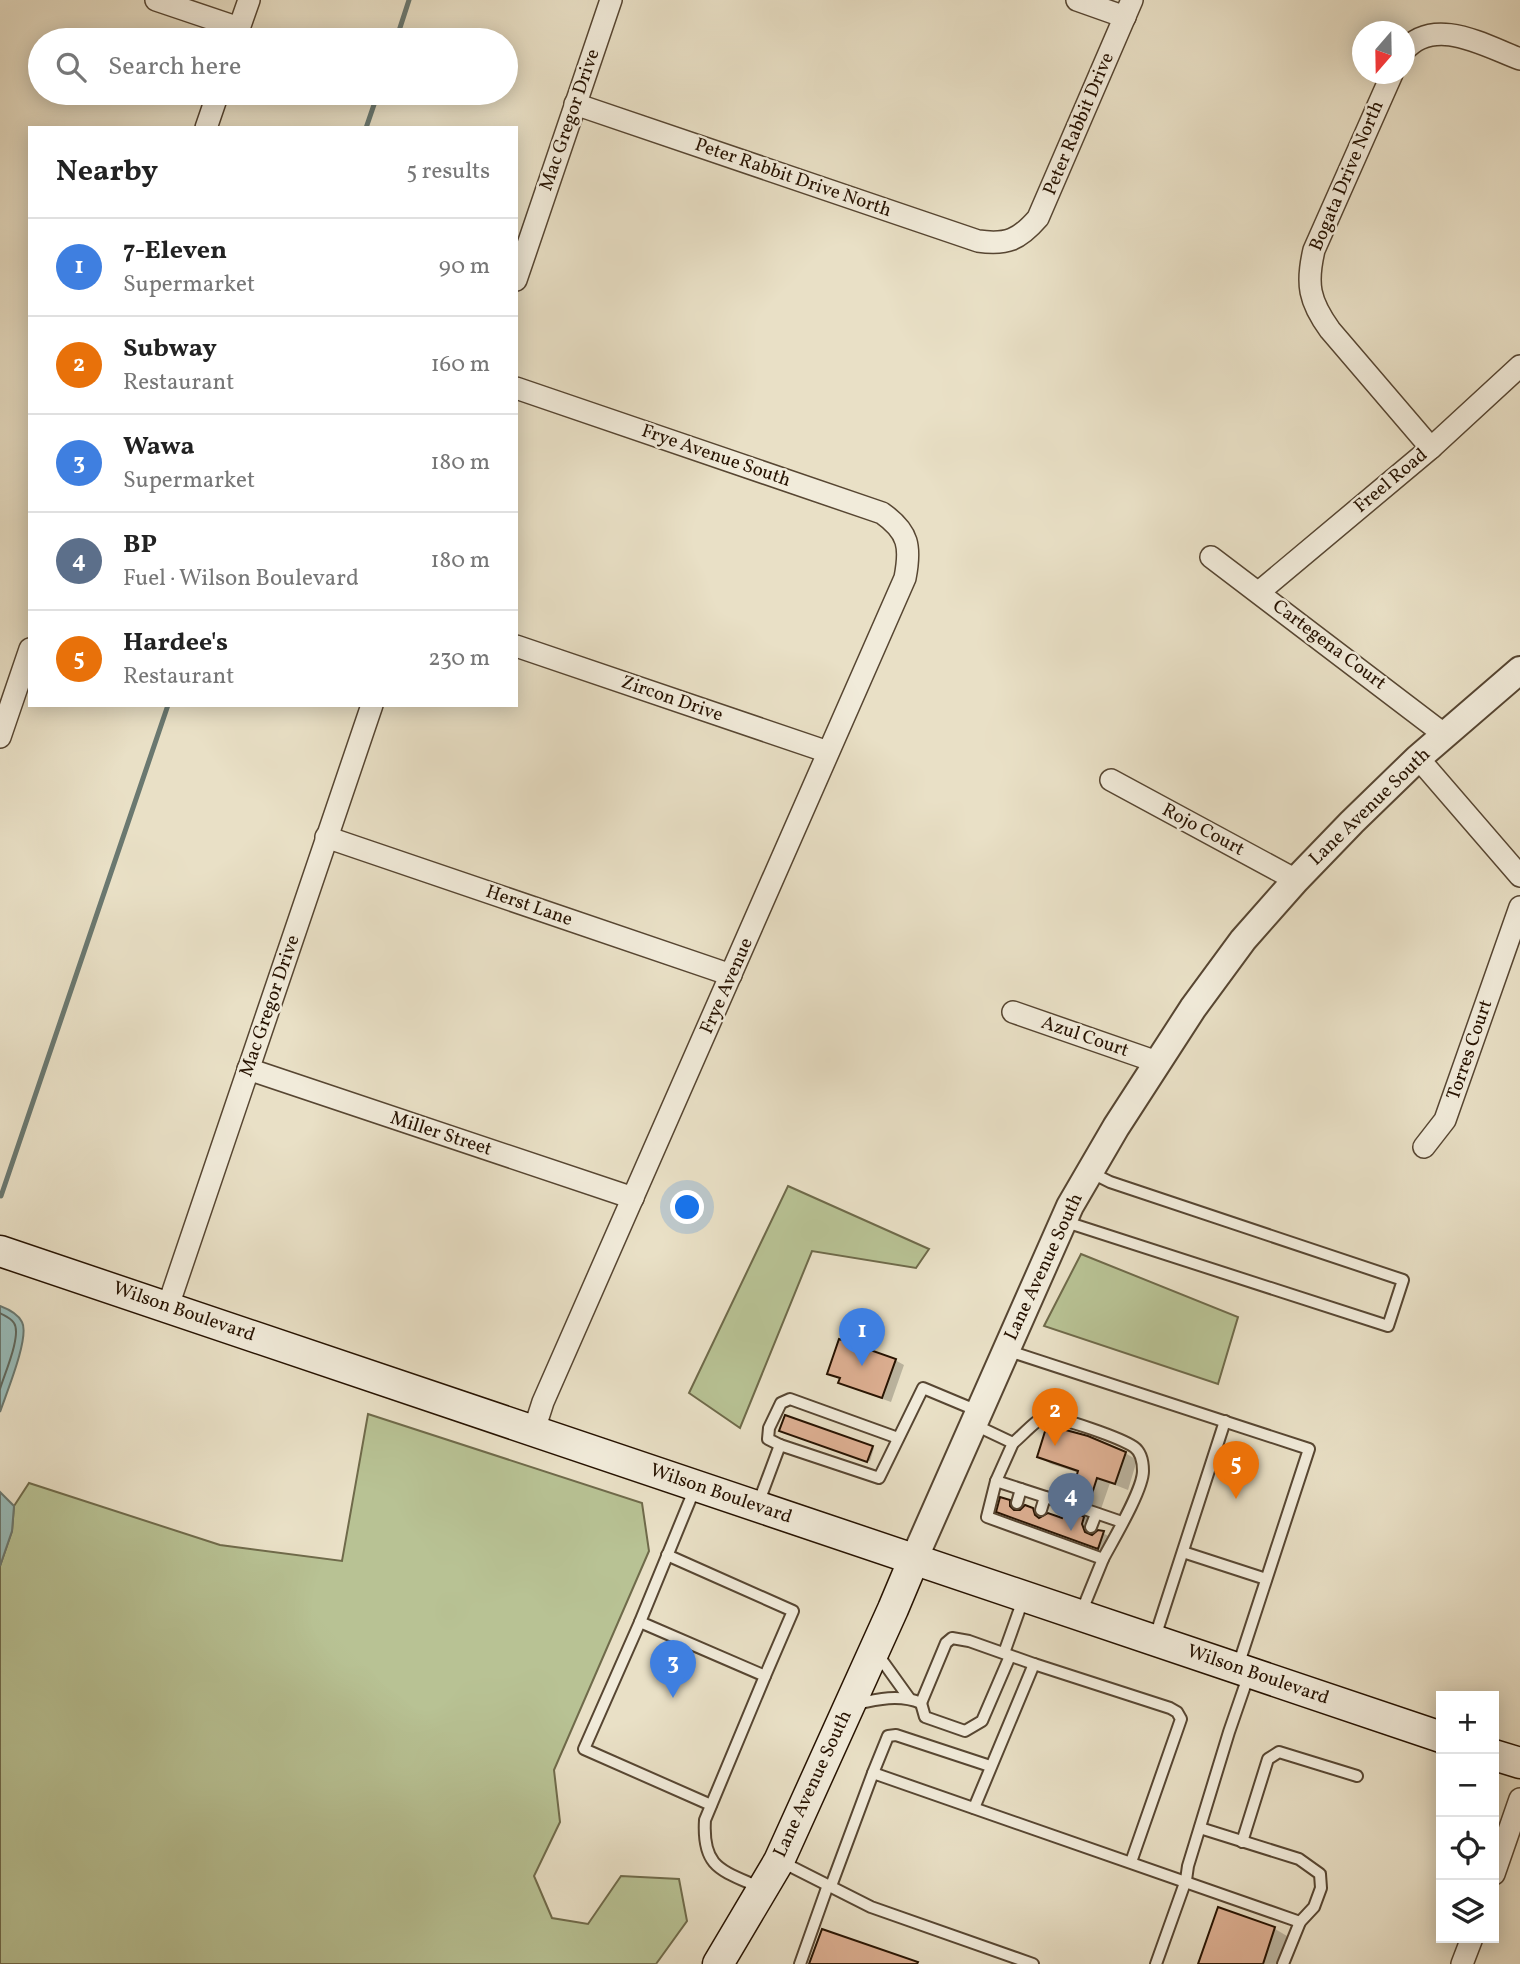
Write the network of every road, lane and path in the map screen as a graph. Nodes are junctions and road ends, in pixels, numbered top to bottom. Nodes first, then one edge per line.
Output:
1 (156, 0) edge
2 (249, 0) edge
3 (611, 0) edge
4 (1077, 0) edge
5 (1129, 8) edge
6 (223, 28) edge
7 (239, 28) edge
8 (1415, 41) edge
9 (1520, 59) edge
10 (1388, 84) edge
11 (575, 104) junction
12 (214, 105) edge
13 (207, 126) edge
14 (1013, 240) joint
15 (518, 274) edge
16 (1520, 366) edge
17 (518, 389) edge
18 (1431, 447) junction
19 (906, 539) joint
20 (1212, 558) dead end
21 (1259, 592) junction
22 (518, 647) edge
23 (28, 655) edge
24 (1520, 670) edge
25 (371, 707) edge
26 (1445, 735) junction
27 (0, 737) edge
28 (828, 752) junction
29 (1418, 758) junction
30 (1111, 780) dead end
31 (326, 837) junction
32 (1520, 876) edge
33 (1296, 880) junction
34 (1520, 907) edge
35 (731, 975) junction
36 (1013, 1012) dead end
37 (1157, 1062) junction
38 (248, 1069) junction
39 (1424, 1147) dead end
40 (1090, 1172) junction
41 (634, 1198) junction
42 (1063, 1221) junction
43 (0, 1251) edge
44 (168, 1306) junction
45 (1006, 1350) junction
46 (975, 1417) junction
47 (1225, 1421) junction
48 (534, 1430) junction
49 (898, 1438) junction
50 (1013, 1443) junction
51 (780, 1445) junction
52 (996, 1480) junction
53 (696, 1485) junction
54 (1021, 1489) junction
55 (1045, 1497) junction
56 (1017, 1503) dead end
57 (757, 1507) junction
58 (1041, 1510) dead end
59 (1060, 1517) dead end
60 (1122, 1522) junction
61 (1091, 1527) dead end
62 (1183, 1552) junction
63 (667, 1555) junction
64 (914, 1559) junction
65 (1103, 1559) junction
66 (1266, 1579) junction
67 (1024, 1596) junction
68 (1080, 1615) junction
69 (639, 1622) junction
70 (1154, 1640) junction
71 (874, 1650) junction
72 (1007, 1654) junction
73 (1034, 1664) junction
74 (1244, 1670) junction
75 (765, 1676) junction
76 (909, 1698) junction
77 (921, 1703) junction
78 (849, 1705) junction
79 (1436, 1735) edge
80 (1499, 1757) edge
81 (1520, 1763) edge
82 (990, 1766) junction
83 (873, 1773) junction
84 (1357, 1776) dead end
85 (1520, 1799) edge
86 (711, 1805) junction
87 (974, 1808) junction
88 (1200, 1828) junction
89 (1242, 1842) junction
90 (1499, 1860) edge
91 (779, 1861) junction
92 (1131, 1862) junction
93 (1186, 1880) junction
94 (829, 1885) junction
95 (763, 1889) junction
96 (1300, 1922) junction
97 (1470, 1943) edge
98 (718, 1964) edge
99 (800, 1964) edge
100 (1033, 1964) edge
101 (1156, 1964) edge
102 (1283, 1964) edge
103 (1462, 1964) edge

1 - 6 street
2 - 7 street
3 - 11 street, Mac Gregor Drive
4 - 5 street
5 - 14 street, Peter Rabbit Drive
8 - 9 street
10 - 18 street, Bogata Drive North
11 - 14 street, Peter Rabbit Drive North
11 - 15 street, Mac Gregor Drive
12 - 13 street
16 - 18 street, Freel Road
17 - 19 street, Frye Avenue South
18 - 21 street, Freel Road
19 - 28 street, Frye Avenue
20 - 21 street, Cartegena Court
21 - 26 street, Cartegena Court
22 - 28 street, Zircon Drive
23 - 27 street
24 - 26 street, Lane Avenue South
25 - 31 street, Mac Gregor Drive
26 - 29 street, Lane Avenue South
28 - 35 street, Frye Avenue
29 - 32 street
29 - 33 street, Lane Avenue South
30 - 33 street, Rojo Court
31 - 35 street, Herst Lane
31 - 38 street, Mac Gregor Drive
33 - 37 street, Lane Avenue South
34 - 39 street, Torres Court
35 - 41 street, Frye Avenue
36 - 37 street, Azul Court
37 - 40 street, Lane Avenue South
38 - 41 street, Miller Street
38 - 44 street, Mac Gregor Drive
40 - 42 street, Lane Avenue South
40 - 42 lane
41 - 48 street, Frye Avenue
42 - 45 street, Lane Avenue South
43 - 44 main road, Wilson Boulevard
44 - 48 main road, Wilson Boulevard
45 - 46 street, Lane Avenue South
45 - 47 lane
46 - 49 lane
46 - 50 lane
46 - 64 street, Lane Avenue South
47 - 62 lane
47 - 66 lane
48 - 53 main road, Wilson Boulevard
49 - 51 lane
49 - 51 lane
50 - 52 lane
50 - 60 lane
51 - 57 lane
52 - 54 lane
52 - 65 lane
53 - 57 main road, Wilson Boulevard
53 - 63 lane
54 - 55 lane
54 - 56 lane
55 - 58 lane
55 - 59 lane
57 - 64 main road, Wilson Boulevard
60 - 61 lane
60 - 65 lane
62 - 66 lane
62 - 70 lane
63 - 69 lane
63 - 75 lane
64 - 67 main road, Wilson Boulevard
64 - 71 main road, Lane Avenue South
65 - 68 lane
66 - 74 lane
67 - 68 main road, Wilson Boulevard
67 - 72 lane
68 - 70 main road, Wilson Boulevard
69 - 75 lane
69 - 86 lane
70 - 74 main road, Wilson Boulevard
71 - 76 lane
71 - 78 main road, Lane Avenue South
72 - 73 lane
72 - 77 lane
72 - 77 lane
73 - 82 lane
73 - 92 lane
74 - 79 main road, Wilson Boulevard
74 - 88 lane
75 - 86 lane
76 - 77 lane
76 - 78 lane
78 - 91 main road, Lane Avenue South
80 - 81 main road
82 - 83 lane
82 - 87 lane
83 - 87 lane
83 - 94 lane
84 - 89 lane
85 - 90 street
86 - 95 lane
87 - 92 lane
88 - 89 lane
88 - 93 lane
89 - 96 lane
91 - 94 lane
91 - 95 main road, Lane Avenue South
92 - 93 lane
93 - 96 lane
93 - 101 lane
94 - 99 lane
94 - 100 lane
95 - 98 main road, Lane Avenue South
96 - 102 lane
97 - 103 street

